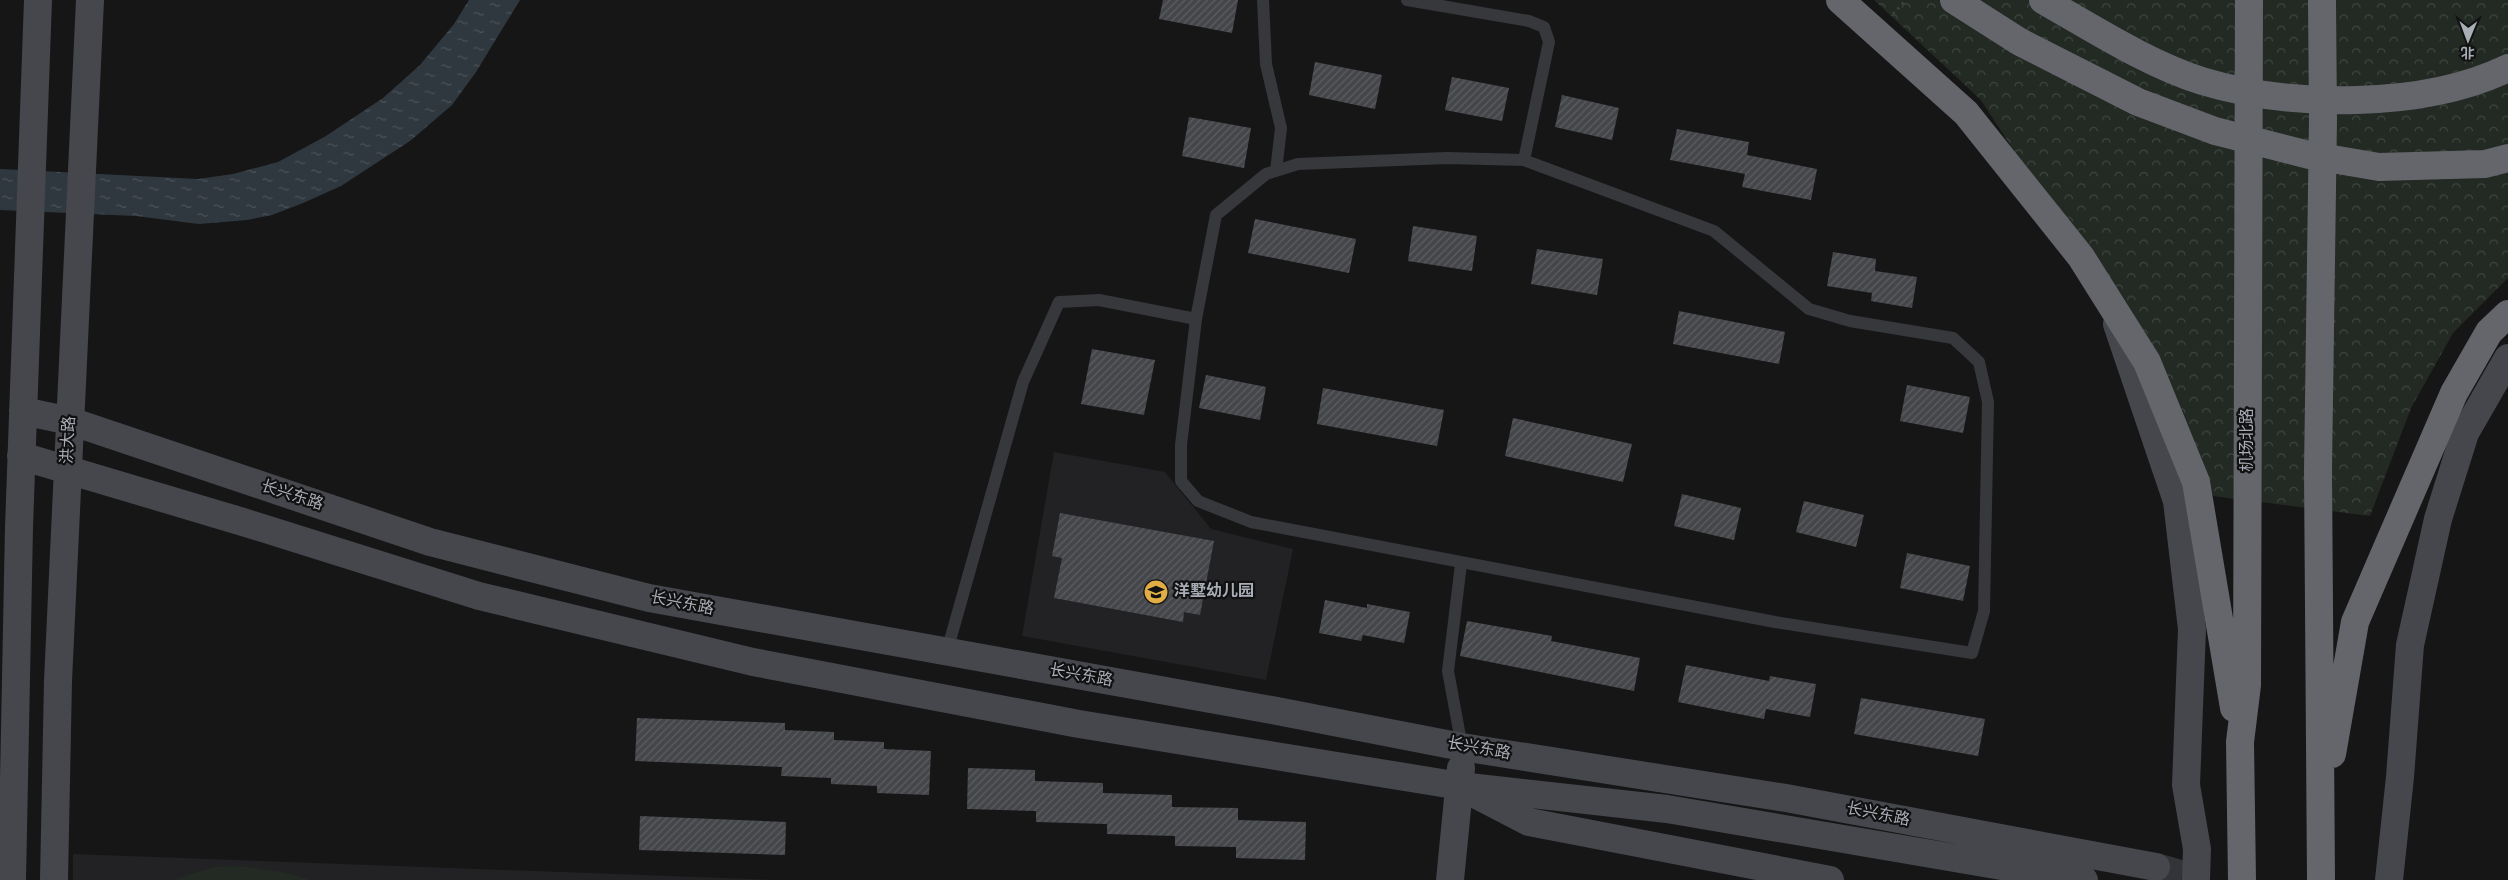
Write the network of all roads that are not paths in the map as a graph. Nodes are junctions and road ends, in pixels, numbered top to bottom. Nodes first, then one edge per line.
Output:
1 (38, 0) edge
2 (90, 0) edge
3 (1263, 0) edge
4 (1406, 0) edge
5 (1840, 0) edge
6 (1954, 0) edge
7 (2043, 0) edge
8 (2249, 0) edge
9 (2322, 0) edge
10 (2508, 68) edge
11 (2508, 158) edge
12 (1524, 160) junction
13 (1276, 171) junction
14 (2109, 301) junction
15 (2508, 314) edge
16 (1196, 319) junction
17 (2508, 358) edge
18 (23, 411) junction
19 (70, 421) junction
20 (21, 456) junction
21 (68, 470) junction
22 (1461, 564) junction
23 (946, 651) junction
24 (2240, 742) junction
25 (1462, 747) junction
26 (1460, 786) junction
27 (2320, 827) junction
28 (2156, 867) tunnel mouth
29 (12, 880) edge
30 (54, 880) edge
31 (1450, 880) edge
32 (1830, 880) edge
33 (2084, 880) edge
34 (2196, 880) edge
35 (2242, 880) edge
36 (2321, 880) edge
37 (2389, 880) edge

1 - 18 main road
2 - 19 main road, 洪大路
3 - 13 lane
4 - 12 lane
5 - 14 highway
6 - 11 highway, bridge
7 - 10 highway, bridge
8 - 24 highway, 机场北路
9 - 27 highway
12 - 13 lane
12 - 22 lane
13 - 16 lane
14 - 24 highway
14 - 34 main road
15 - 27 highway
16 - 22 lane
16 - 23 lane
17 - 37 main road
18 - 19 main road, 长兴东路
18 - 20 main road
19 - 21 main road, 洪大路
19 - 23 main road, 长兴东路
20 - 21 main road, 长兴东路
20 - 29 main road
21 - 26 main road, 长兴东路
21 - 30 main road, 洪大路
22 - 25 lane
23 - 25 main road, 长兴东路
24 - 35 highway, 机场北路
25 - 26 main road
25 - 28 main road, 长兴东路
26 - 31 main road
26 - 32 main road
26 - 33 main road, 长兴东路
27 - 36 highway

